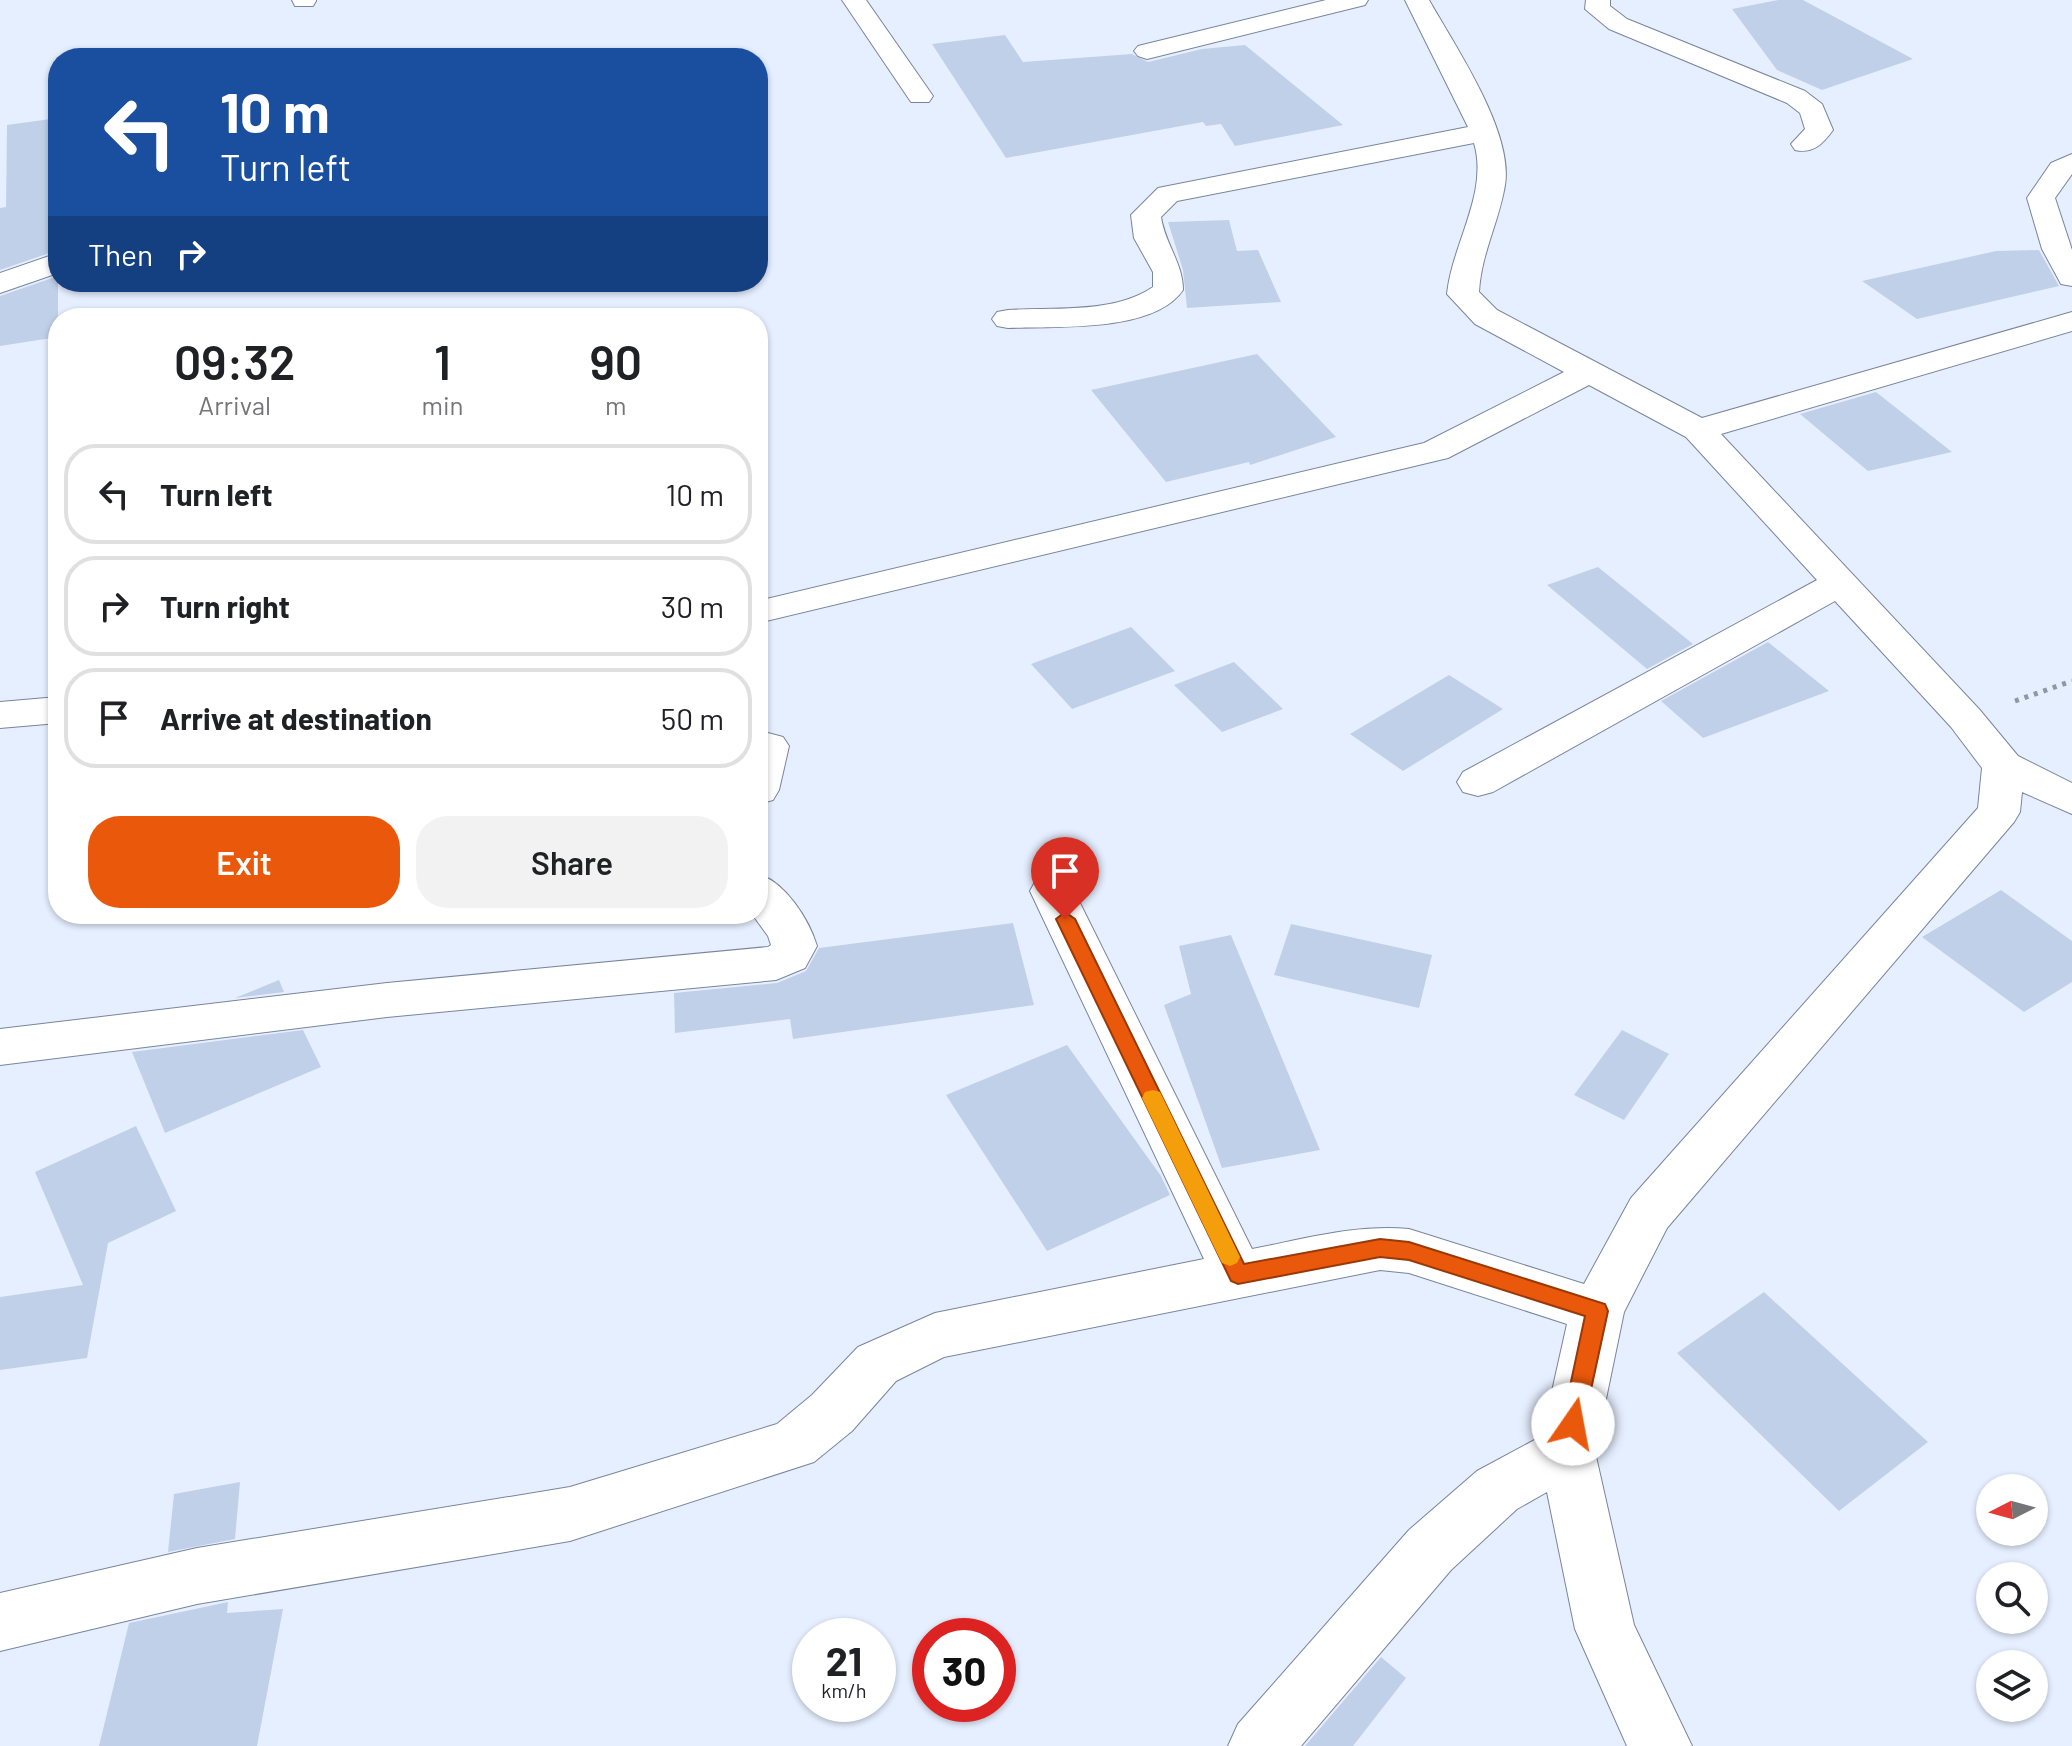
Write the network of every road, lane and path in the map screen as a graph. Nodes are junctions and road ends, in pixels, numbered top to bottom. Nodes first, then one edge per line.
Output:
1 (854, 0) edge
2 (1356, 0) edge
3 (1417, 0) edge
4 (1598, 0) edge
5 (1147, 51) dead end
6 (920, 96) dead end
7 (1482, 133) junction
8 (1805, 144) dead end
9 (2072, 162) edge
10 (48, 266) edge
11 (2072, 277) edge
12 (0, 284) edge
13 (1008, 319) dead end
14 (2072, 321) edge
15 (1589, 372) junction
16 (1698, 430) junction
17 (1840, 583) junction
18 (768, 610) edge
19 (48, 711) edge
20 (0, 715) edge
21 (2003, 766) junction
22 (1478, 782) dead end
23 (2072, 800) edge
24 (1052, 891) dead end
25 (768, 903) edge
26 (0, 1047) edge
27 (1238, 1274) junction
28 (1597, 1311) junction
29 (1567, 1452) junction
30 (0, 1622) edge
31 (1260, 1746) edge
32 (1660, 1746) edge

1 - 6 street
2 - 5 street
3 - 7 street
4 - 8 street
7 - 13 street
7 - 15 street
9 - 11 street
10 - 12 street
14 - 16 street
15 - 16 street
15 - 18 street
16 - 17 street
17 - 21 street
17 - 22 street
19 - 20 street
21 - 23 street
21 - 28 street
24 - 27 street
25 - 26 street
27 - 28 street
27 - 30 street
28 - 29 street
29 - 31 street
29 - 32 street

